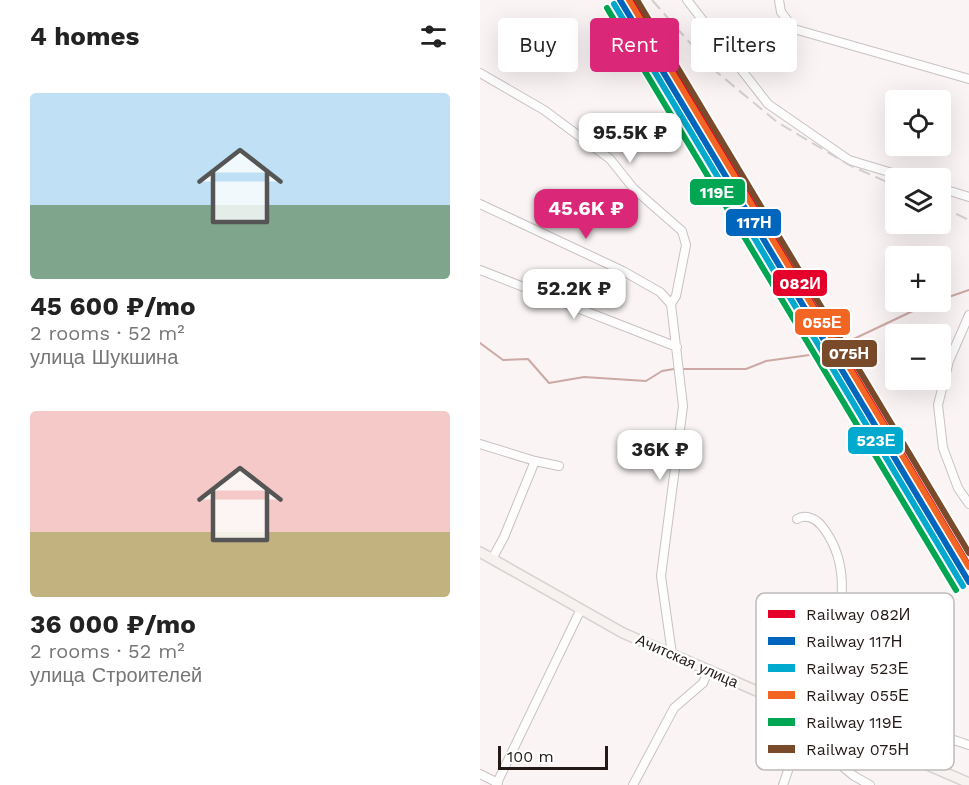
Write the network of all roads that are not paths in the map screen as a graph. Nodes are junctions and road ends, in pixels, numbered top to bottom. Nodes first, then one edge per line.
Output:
1 (687, 0) edge
2 (779, 0) edge
3 (480, 73) edge
4 (969, 80) edge
5 (885, 171) edge
6 (951, 191) edge
7 (969, 197) edge
8 (480, 204) edge
9 (480, 270) edge
10 (671, 304) junction
11 (969, 315) edge
12 (677, 347) junction
13 (480, 444) edge
14 (535, 461) junction
15 (559, 466) dead end
16 (969, 504) edge
17 (797, 519) dead end
18 (480, 552) edge
19 (492, 558) junction
20 (841, 593) edge
21 (581, 609) junction
22 (672, 654) junction
23 (708, 670) junction
24 (756, 691) edge
25 (954, 740) edge
26 (969, 745) edge
27 (788, 770) edge
28 (847, 770) edge
29 (940, 770) edge
30 (480, 774) edge
31 (969, 783) edge
32 (497, 784) edge
33 (633, 785) edge
34 (783, 785) edge
35 (870, 785) edge

1 - 5 street
2 - 4 street
3 - 10 street
6 - 7 street
8 - 10 street
9 - 12 street
10 - 12 street
11 - 16 street
12 - 22 street
13 - 14 street
14 - 15 street
14 - 19 street
17 - 20 street
18 - 19 main road, Ачитская улица
19 - 21 main road, Ачитская улица
21 - 22 main road, Ачитская улица
21 - 32 street
22 - 23 main road, Ачитская улица
23 - 24 main road, Ачитская улица
23 - 33 street
25 - 26 street
27 - 34 street
28 - 35 street
29 - 31 main road, Ачитская улица
30 - 32 street

